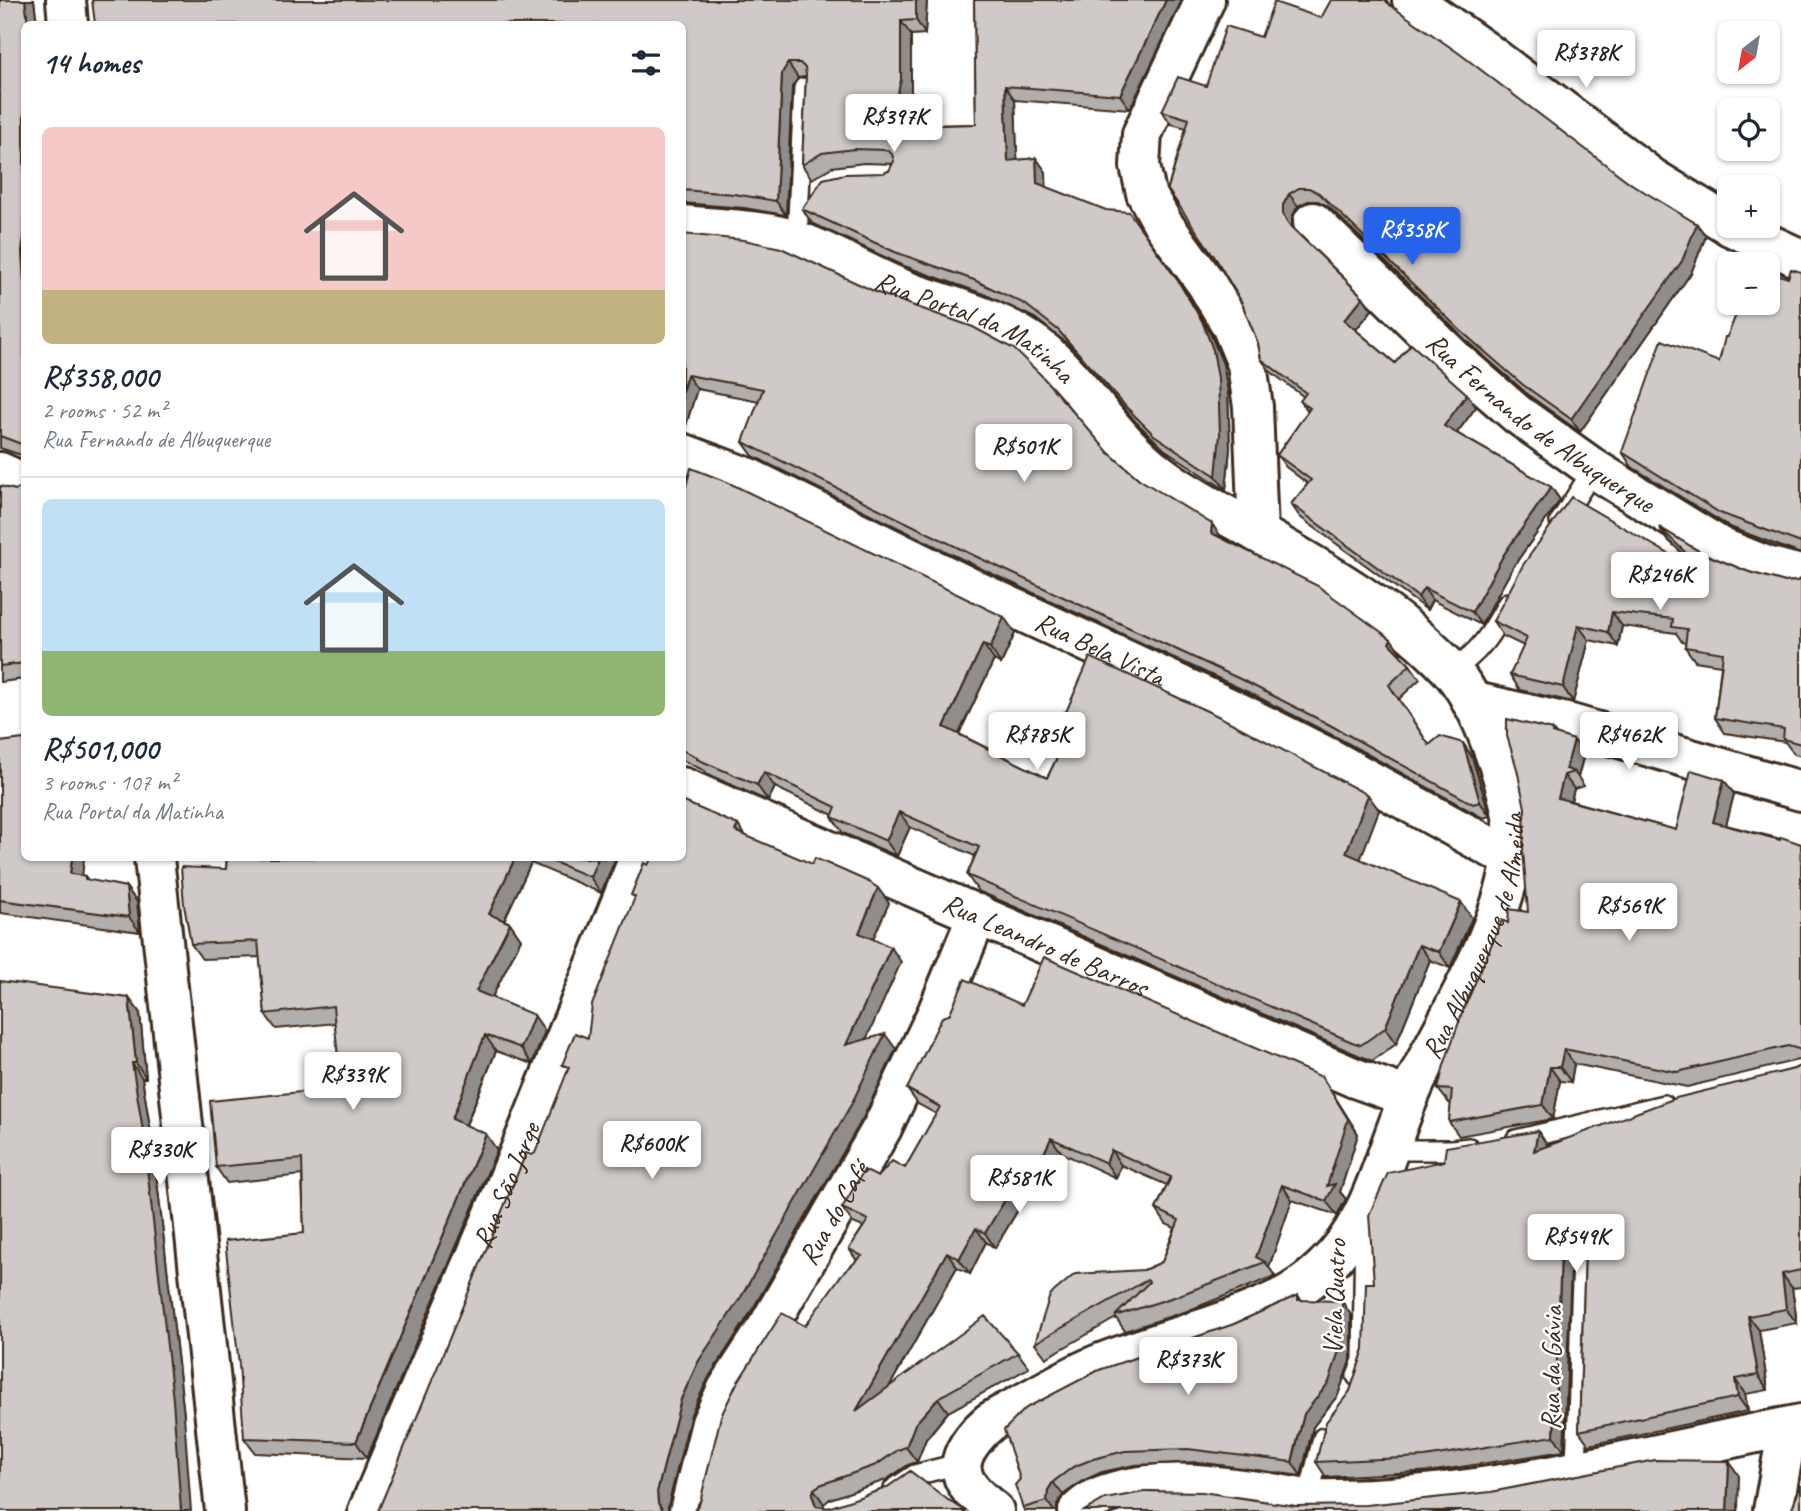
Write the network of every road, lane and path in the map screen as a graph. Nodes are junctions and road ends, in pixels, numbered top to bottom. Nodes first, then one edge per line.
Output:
1 (65, 0) edge
2 (1205, 0) edge
3 (1412, 0) edge
4 (68, 21) edge
5 (804, 88) edge
6 (820, 188) edge
7 (1717, 219) edge
8 (1313, 222) dead end
9 (686, 225) edge
10 (797, 232) junction
11 (1755, 238) edge
12 (1801, 259) edge
13 (686, 454) edge
14 (1594, 469) junction
15 (0, 472) edge
16 (21, 482) edge
17 (1258, 533) junction
18 (1547, 542) edge
19 (1801, 575) edge
20 (1518, 584) edge
21 (1461, 685) junction
22 (686, 790) edge
23 (1801, 791) edge
24 (1512, 859) junction
25 (154, 861) edge
26 (638, 861) edge
27 (978, 914) junction
28 (1408, 1097) junction
29 (1683, 1099) edge
30 (1389, 1150) junction
31 (1365, 1213) junction
32 (1583, 1267) edge
33 (1352, 1391) edge
34 (1333, 1421) edge
35 (1795, 1426) edge
36 (962, 1463) junction
37 (1576, 1471) junction
38 (880, 1495) edge
39 (1311, 1499) junction
40 (225, 1511) edge
41 (368, 1511) edge
42 (689, 1511) edge
43 (993, 1511) edge
44 (1078, 1511) edge
45 (1773, 1511) edge

1 - 4 street
2 - 17 street
3 - 7 street
5 - 10 lane
6 - 10 lane
8 - 14 street, Rua Fernando de Albuquerque
9 - 10 street, Rua Portal da Matinha
10 - 17 street, Rua Portal da Matinha
11 - 12 street
13 - 24 street, Rua Bela Vista
14 - 18 lane
14 - 19 street, Rua Fernando de Albuquerque
15 - 16 street
17 - 21 street, Rua Albuquerque de Almeida
20 - 21 lane
21 - 23 street
21 - 24 street, Rua Albuquerque de Almeida
22 - 27 street, Rua Leandro de Barros
24 - 28 street, Rua Albuquerque de Almeida
25 - 40 street
26 - 41 street, Rua São Jorge
27 - 28 street, Rua Leandro de Barros
27 - 42 street, Rua do Café
28 - 30 street, Rua Albuquerque de Almeida
29 - 30 lane
30 - 31 street, Rua Albuquerque de Almeida
31 - 33 lane, Viela Quatro
31 - 36 street, Rua Albuquerque de Almeida
32 - 37 lane, Rua da Gávia
34 - 39 lane
35 - 37 street
35 - 45 street
36 - 38 lane
36 - 43 street
37 - 39 street
39 - 44 street

